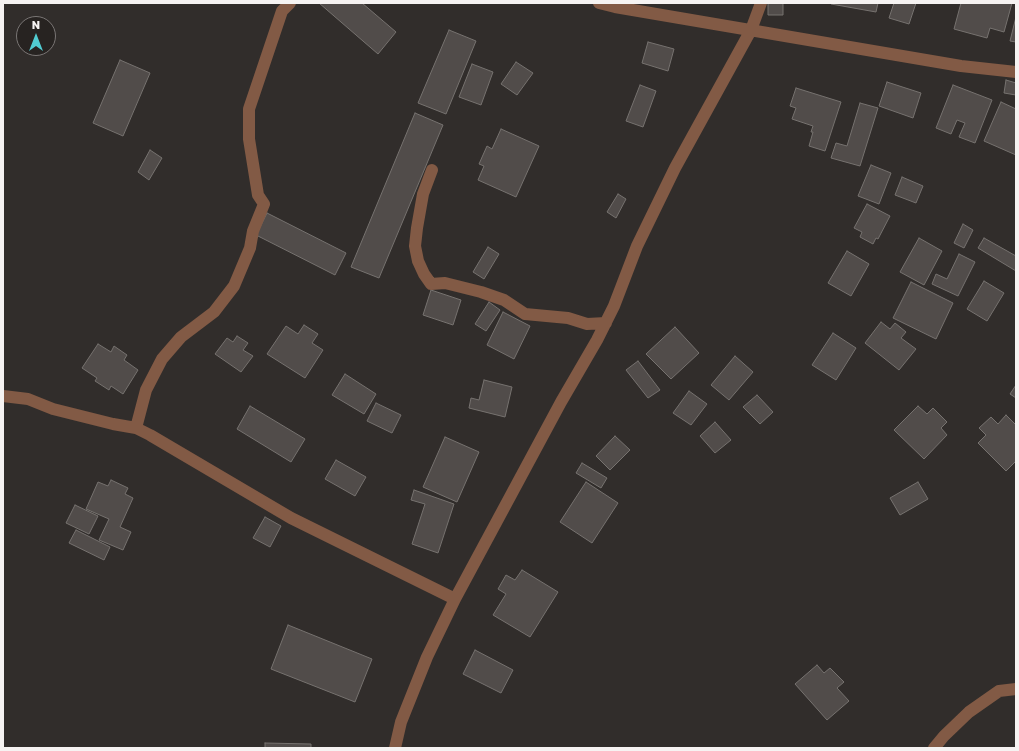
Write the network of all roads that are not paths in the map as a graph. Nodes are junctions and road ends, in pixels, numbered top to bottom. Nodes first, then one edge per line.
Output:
1 (290, 3) edge
2 (599, 3) edge
3 (761, 3) edge
4 (751, 30) junction
5 (1016, 72) edge
6 (432, 170) dead end
7 (606, 323) junction
8 (3, 396) edge
9 (136, 428) junction
10 (455, 599) junction
11 (1016, 689) edge
12 (395, 748) edge
13 (934, 748) edge

1 - 9 street
2 - 4 street
3 - 4 street
4 - 5 street
4 - 7 street
6 - 7 street
7 - 10 street
8 - 9 street
9 - 10 street
10 - 12 street
11 - 13 street

